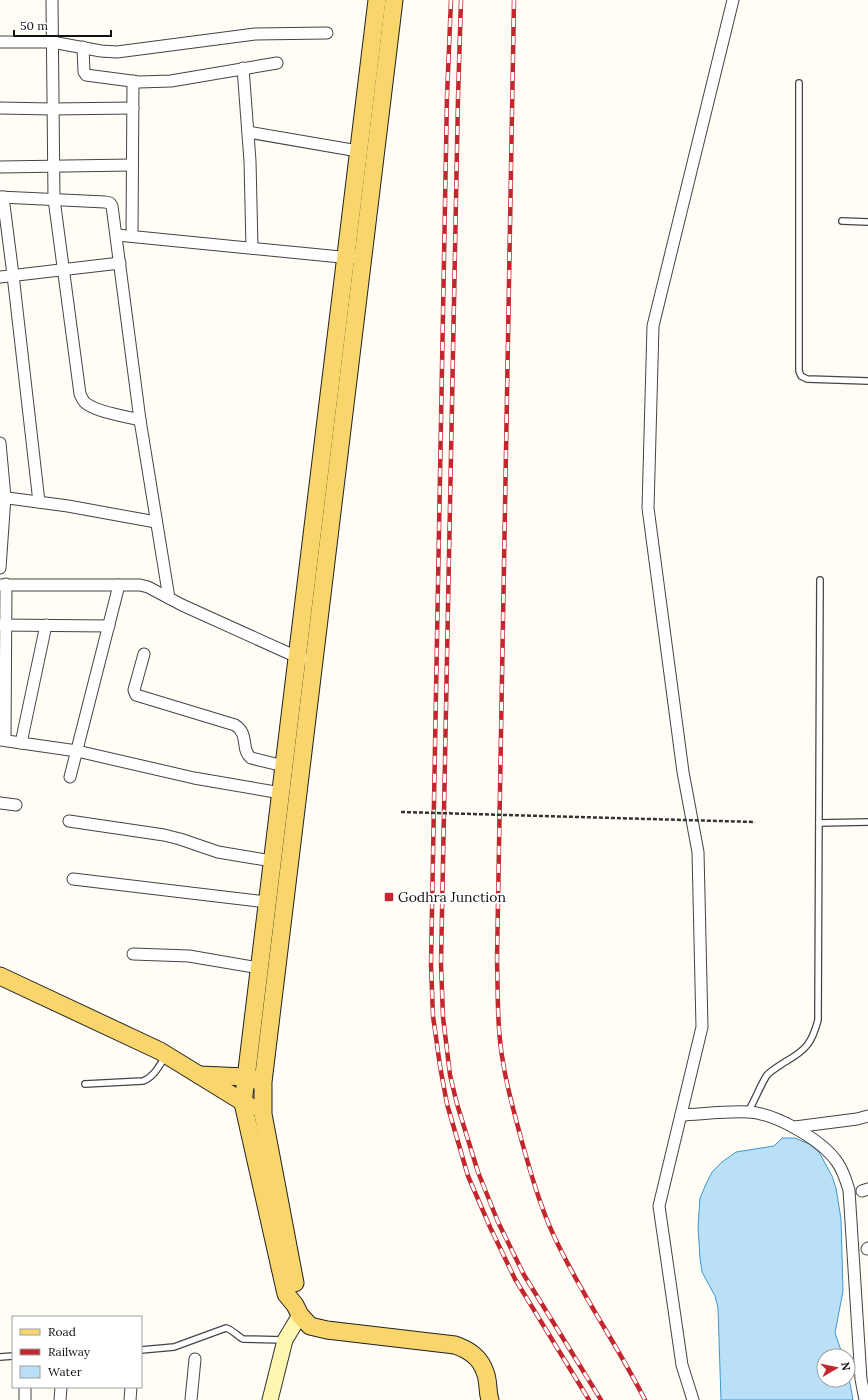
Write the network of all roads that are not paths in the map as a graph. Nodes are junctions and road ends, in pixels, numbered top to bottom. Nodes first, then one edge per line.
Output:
1 (52, 0) edge
2 (377, 0) edge
3 (394, 0) edge
4 (733, 0) edge
5 (327, 34) dead end
6 (0, 42) edge
7 (52, 42) junction
8 (84, 47) junction
9 (277, 62) dead end
10 (244, 68) junction
11 (133, 82) junction
12 (799, 83) dead end
13 (0, 108) edge
14 (133, 108) junction
15 (52, 109) junction
16 (248, 132) junction
17 (358, 151) junction
18 (132, 165) junction
19 (53, 166) junction
20 (0, 167) edge
21 (2, 197) edge
22 (54, 199) junction
23 (842, 221) dead end
24 (868, 222) edge
25 (117, 235) junction
26 (132, 236) junction
27 (252, 248) junction
28 (345, 258) junction
29 (363, 260) junction
30 (120, 263) junction
31 (63, 270) junction
32 (13, 275) junction
33 (0, 277) edge
34 (868, 381) edge
35 (140, 420) junction
36 (0, 443) edge
37 (3, 497) edge
38 (39, 502) junction
39 (156, 522) junction
40 (0, 568) edge
41 (820, 580) dead end
42 (3, 584) edge
43 (119, 585) junction
44 (169, 598) junction
45 (3, 625) edge
46 (46, 625) junction
47 (109, 626) junction
48 (144, 654) dead end
49 (297, 657) junction
50 (314, 659) junction
51 (2, 740) edge
52 (21, 743) junction
53 (77, 751) junction
54 (284, 766) junction
55 (70, 777) dead end
56 (281, 793) junction
57 (0, 804) edge
58 (16, 805) dead end
59 (69, 821) dead end
60 (868, 822) edge
61 (819, 824) junction
62 (272, 860) junction
63 (73, 879) dead end
64 (267, 902) junction
65 (133, 954) dead end
66 (259, 968) junction
67 (0, 976) edge
68 (166, 1055) junction
69 (198, 1075) junction
70 (246, 1077) junction
71 (263, 1082) junction
72 (85, 1084) dead end
73 (243, 1103) junction
74 (748, 1112) junction
75 (263, 1114) junction
76 (681, 1115) junction
77 (868, 1116) edge
78 (795, 1127) junction
79 (298, 1310) junction
80 (285, 1340) junction
81 (142, 1350) edge
82 (12, 1356) edge
83 (0, 1357) edge
84 (195, 1359) dead end
85 (25, 1388) edge
86 (61, 1388) edge
87 (131, 1388) edge
88 (489, 1399) edge
89 (25, 1400) edge
90 (60, 1400) edge
91 (130, 1400) edge
92 (191, 1400) edge
93 (270, 1400) edge
94 (693, 1400) edge
95 (864, 1400) edge

1 - 7 street
2 - 17 main road
3 - 29 main road
4 - 76 street
5 - 8 street
6 - 7 street
7 - 8 street
7 - 15 street
8 - 11 street
9 - 10 street
10 - 11 street
10 - 16 street
11 - 14 street
12 - 34 lane
13 - 15 street
14 - 15 street
14 - 18 street
15 - 19 street
16 - 17 street
16 - 27 street
17 - 28 main road
18 - 19 street
18 - 26 street
19 - 20 street
19 - 22 street
21 - 22 street
21 - 32 street
22 - 25 street
22 - 31 street
23 - 24 lane
25 - 26 street
25 - 30 street
26 - 27 street
27 - 28 street
28 - 29 street
28 - 49 main road
29 - 50 main road
30 - 31 street
30 - 35 street
31 - 32 street
31 - 35 street
32 - 33 street
32 - 38 street
35 - 39 street
36 - 37 street
37 - 38 street
37 - 40 street
38 - 39 street
39 - 44 street
41 - 61 lane
42 - 43 street
42 - 45 street
43 - 44 street
43 - 47 street
44 - 49 street
45 - 46 street
45 - 51 street
46 - 47 street
46 - 52 street
47 - 53 street
48 - 54 street
49 - 50 street
49 - 54 main road
50 - 71 main road
51 - 52 street
52 - 53 street
53 - 55 street
53 - 56 street
54 - 56 main road
56 - 62 main road
57 - 58 street
59 - 62 street
60 - 61 lane
61 - 74 lane
62 - 64 main road
63 - 64 street
64 - 66 main road
65 - 66 street
66 - 70 main road
67 - 68 main road
68 - 69 main road
68 - 72 lane
69 - 70 main road
69 - 73 main road
70 - 71 main road
70 - 73 main road
71 - 75 main road
73 - 75 main road
73 - 79 main road
74 - 76 street
74 - 78 street
75 - 79 main road
76 - 94 street
77 - 78 street
78 - 95 street
79 - 80 street
79 - 88 main road
80 - 81 lane
80 - 93 street
82 - 83 lane
84 - 92 street
85 - 89 street
86 - 90 street
87 - 91 street

